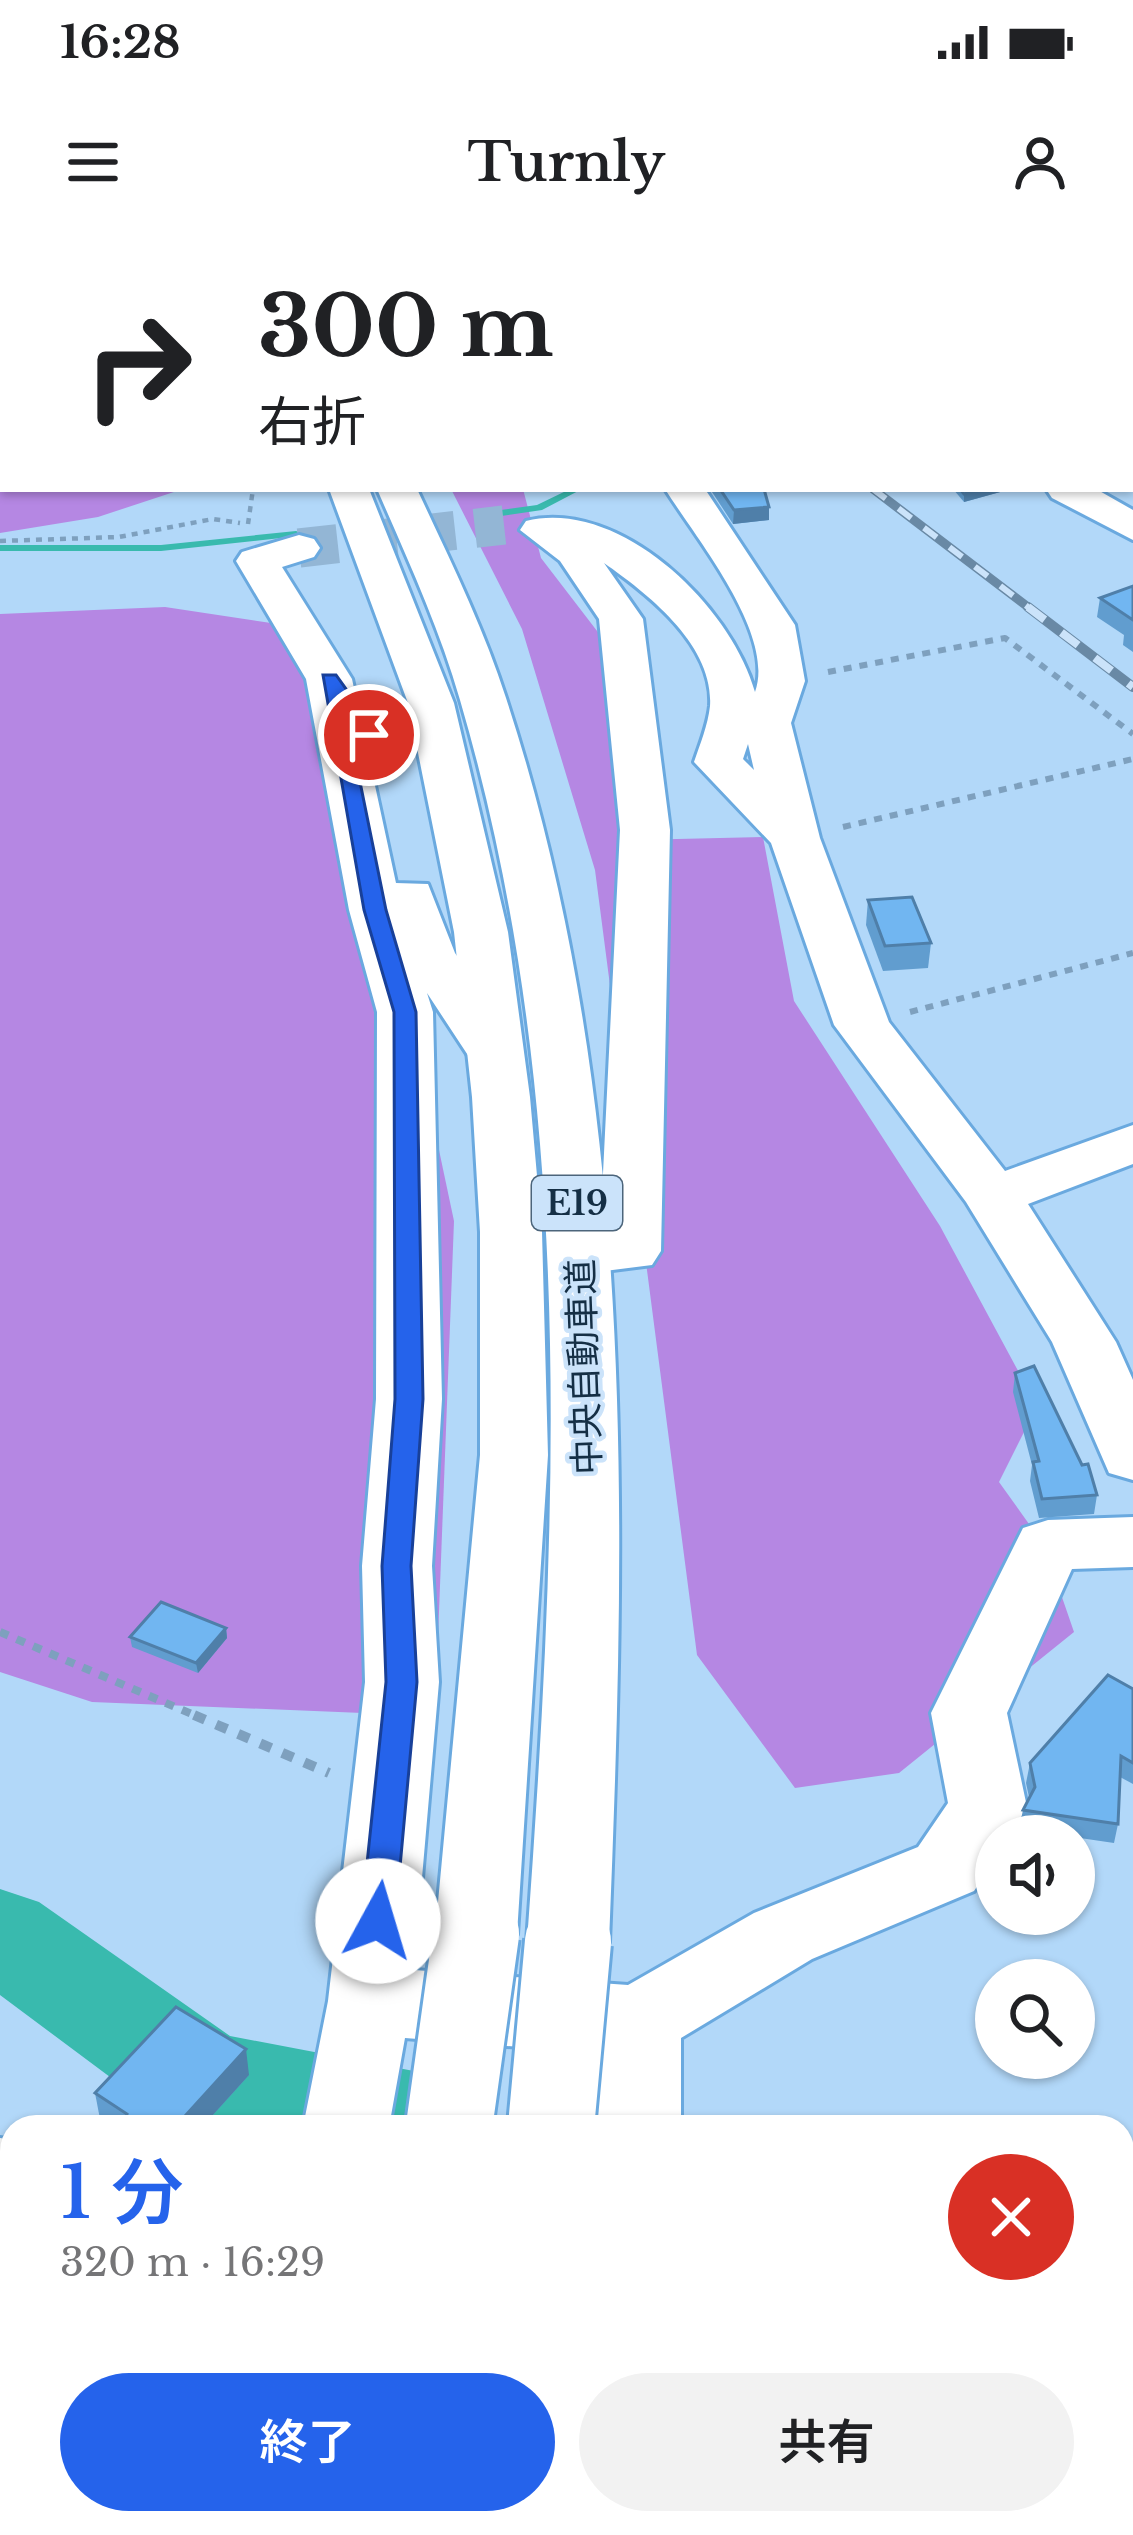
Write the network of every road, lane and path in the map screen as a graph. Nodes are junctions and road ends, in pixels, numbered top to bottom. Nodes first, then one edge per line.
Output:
1 (253, 492) edge
2 (350, 492) edge
3 (398, 492) edge
4 (687, 492) edge
5 (1071, 492) edge
6 (1133, 526) edge
7 (0, 541) edge
8 (299, 548) tunnel mouth
9 (329, 679) junction
10 (782, 681) junction
11 (1133, 734) edge
12 (1133, 759) edge
13 (795, 838) junction
14 (1133, 953) edge
15 (862, 1025) junction
16 (495, 1054) junction
17 (1133, 1143) edge
18 (993, 1196) junction
19 (580, 1255) junction
20 (1133, 1457) edge
21 (1133, 1542) edge
22 (0, 1632) edge
23 (390, 1799) junction
24 (370, 2001) junction
25 (639, 2021) junction
26 (348, 2115) edge
27 (451, 2115) edge
28 (552, 2115) edge
29 (638, 2115) edge

1 - 7 path
2 - 16 main road, 中央自動車道 / E19
3 - 19 main road, 中央自動車道 / E19
4 - 10 main road
5 - 6 main road
8 - 9 main road
9 - 16 main road
9 - 23 main road
10 - 11 path
10 - 13 main road
12 - 13 path
13 - 15 main road
13 - 19 main road
14 - 15 path
15 - 18 main road
16 - 27 main road, 中央自動車道 / E19, bridge
17 - 18 main road
18 - 20 main road
19 - 28 main road, 中央自動車道 / E19, bridge
21 - 25 main road
22 - 23 path
23 - 24 main road
24 - 25 main road
24 - 26 main road
25 - 29 main road

